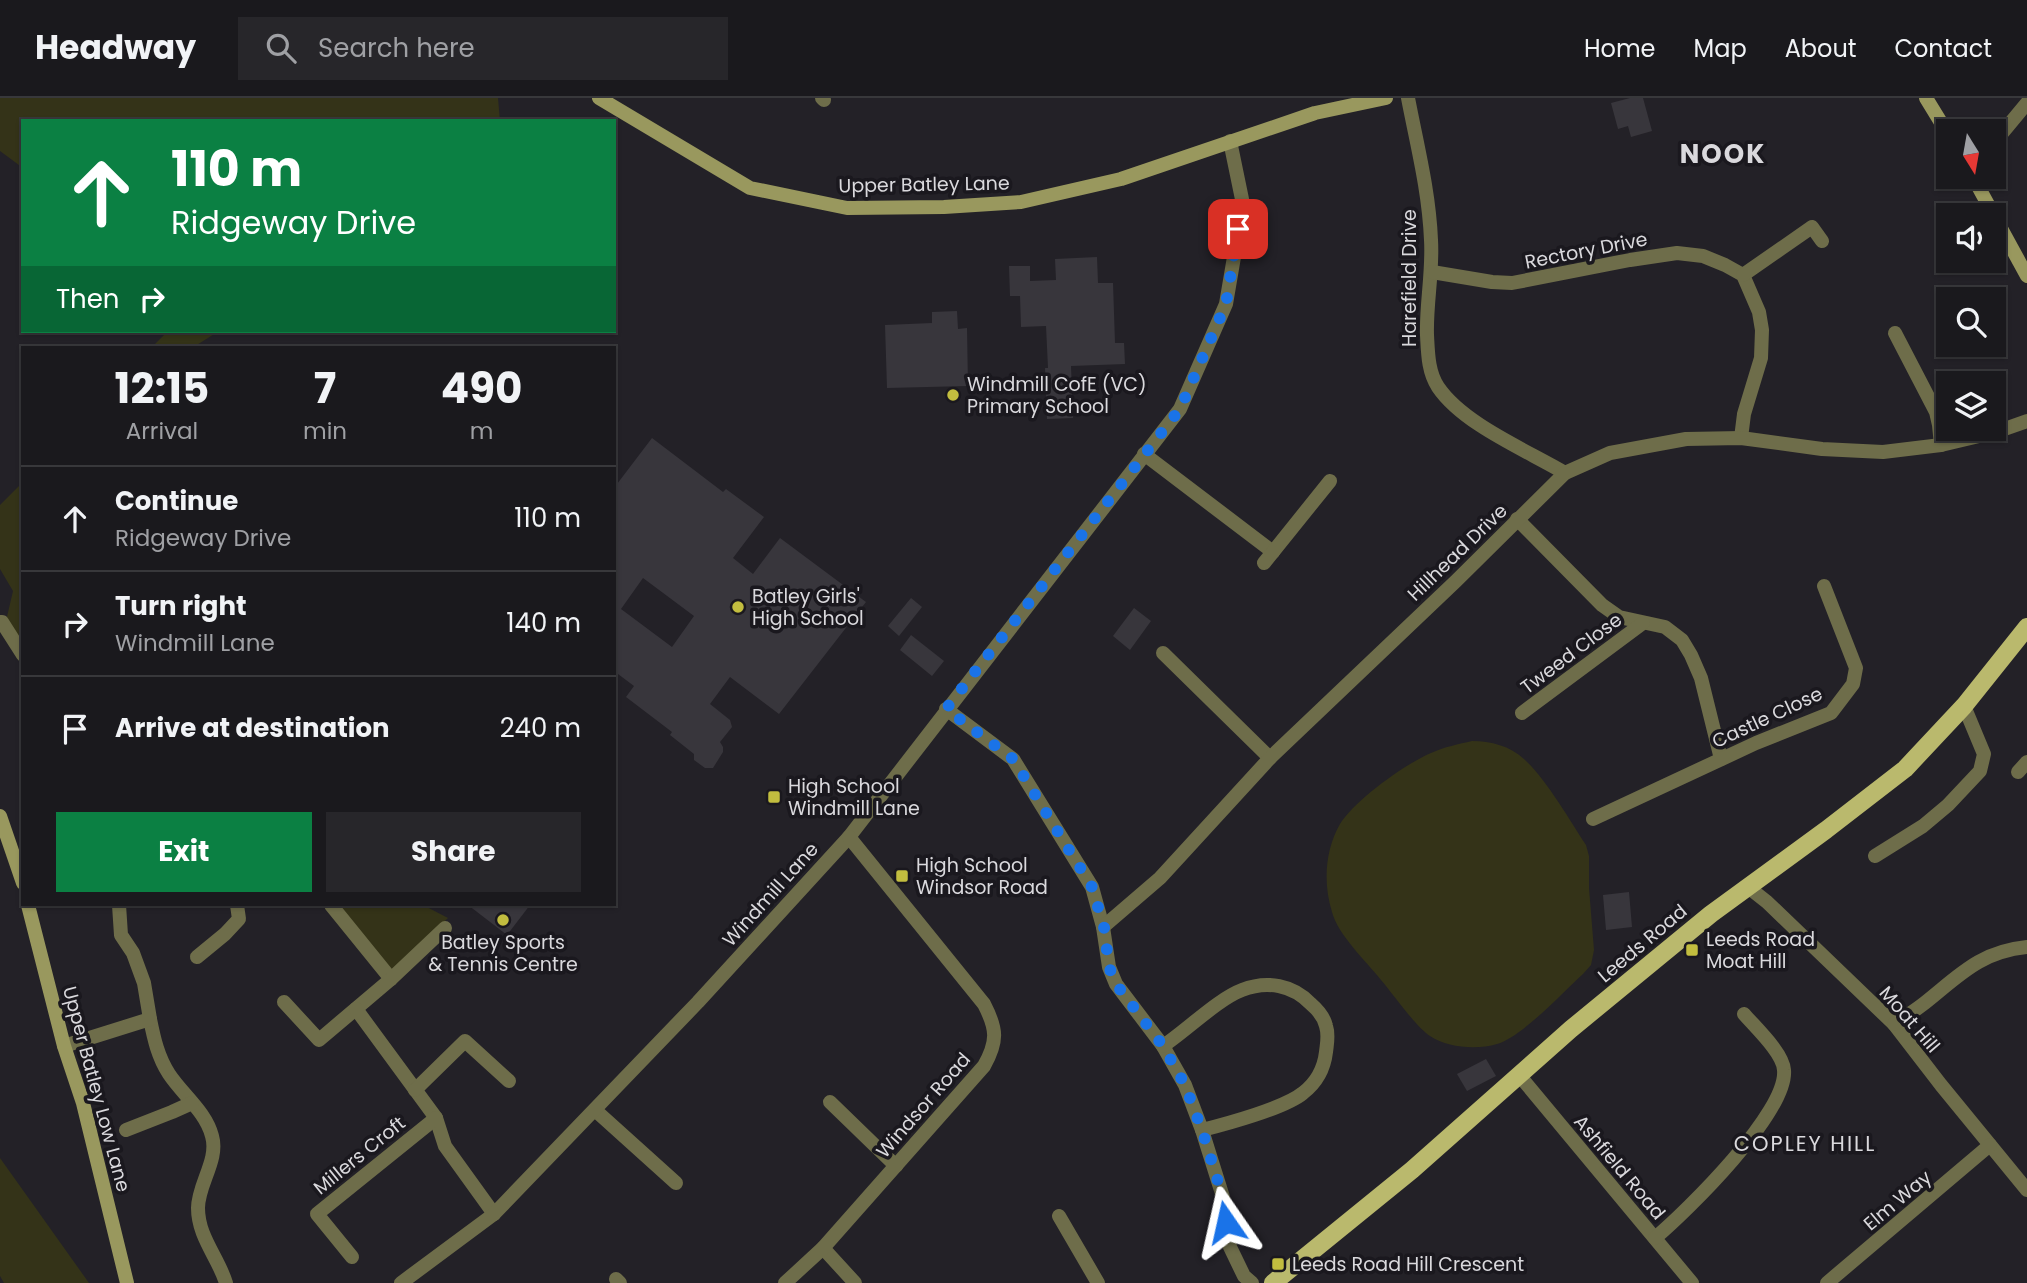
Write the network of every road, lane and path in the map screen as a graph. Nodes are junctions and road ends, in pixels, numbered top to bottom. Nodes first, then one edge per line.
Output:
1 (599, 98) edge
2 (1386, 98) edge
3 (1408, 98) edge
4 (1926, 98) edge
5 (2027, 103) edge
6 (1939, 119) edge
7 (2006, 129) edge
8 (1230, 141) junction
9 (1980, 189) edge
10 (1822, 240) dead end
11 (1432, 272) junction
12 (1743, 275) junction
13 (2027, 276) edge
14 (1895, 333) dead end
15 (2027, 421) edge
16 (1741, 438) junction
17 (1941, 445) junction
18 (1144, 454) junction
19 (1565, 473) junction
20 (1330, 480) dead end
21 (1517, 519) junction
22 (1824, 586) dead end
23 (2, 617) edge
24 (1643, 623) junction
25 (2027, 627) edge
26 (21, 650) edge
27 (1163, 653) dead end
28 (1964, 706) junction
29 (946, 709) junction
30 (1522, 713) dead end
31 (1270, 758) junction
32 (1721, 760) junction
33 (0, 816) edge
34 (1594, 819) dead end
35 (849, 837) junction
36 (1875, 856) dead end
37 (21, 877) edge
38 (1748, 887) junction
39 (28, 906) edge
40 (119, 906) edge
41 (237, 906) edge
42 (332, 906) edge
43 (1104, 927) junction
44 (445, 928) dead end
45 (2027, 947) edge
46 (197, 957) dead end
47 (391, 979) junction
48 (284, 1002) dead end
49 (356, 1009) junction
50 (1744, 1014) dead end
51 (150, 1019) junction
52 (1894, 1024) junction
53 (64, 1046) junction
54 (1163, 1046) junction
55 (1519, 1075) junction
56 (509, 1081) dead end
57 (415, 1090) junction
58 (830, 1102) dead end
59 (192, 1103) junction
60 (595, 1110) junction
61 (436, 1118) junction
62 (125, 1130) dead end
63 (1202, 1130) junction
64 (1990, 1145) junction
65 (896, 1166) junction
66 (676, 1184) dead end
67 (2027, 1190) edge
68 (494, 1214) junction
69 (1059, 1216) dead end
70 (1655, 1238) junction
71 (823, 1248) junction
72 (352, 1257) dead end
73 (127, 1283) edge
74 (226, 1283) edge
75 (401, 1283) edge
76 (785, 1283) edge
77 (855, 1283) edge
78 (1098, 1283) edge
79 (1252, 1283) edge
80 (1273, 1283) edge
81 (1692, 1283) edge
82 (1827, 1283) edge

1 - 8 street, Upper Batley Lane
2 - 8 street, Upper Batley Lane
3 - 11 street, Harefield Drive
4 - 6 street
5 - 7 street
8 - 18 street, Windmill Lane
9 - 13 street
10 - 12 street
11 - 12 street, Rectory Drive
11 - 19 street, Harefield Drive
12 - 16 street
14 - 17 street
15 - 17 street, Hillhead Drive
16 - 17 street, Hillhead Drive
16 - 19 street, Hillhead Drive
18 - 20 street
18 - 29 street, Windmill Lane
19 - 21 street, Hillhead Drive
21 - 24 street
21 - 31 street, Hillhead Drive
22 - 32 street, Castle Close
23 - 26 street
24 - 30 street, Tweed Close
24 - 32 street
25 - 28 main road, Leeds Road
27 - 31 street
28 - 36 street
28 - 38 main road, Leeds Road
29 - 35 street, Windmill Lane
29 - 43 street
31 - 43 street, Hillhead Drive
32 - 34 street, Castle Close
33 - 37 street
35 - 60 street, Windmill Lane
35 - 65 street, Windsor Road
38 - 52 street, Moat Hill
38 - 55 main road, Leeds Road
39 - 53 street, Upper Batley Low Lane
40 - 51 street
41 - 46 street
42 - 47 street
43 - 54 street
44 - 47 street
45 - 52 street
47 - 49 street
48 - 49 street
49 - 57 street, Millers Croft
50 - 70 street
51 - 53 street
51 - 59 street
52 - 64 street, Moat Hill
53 - 73 street, Upper Batley Low Lane
54 - 63 street
54 - 63 street
55 - 70 street, Ashfield Road
55 - 80 main road, Leeds Road
56 - 57 street, Millers Croft
57 - 61 street, Millers Croft
58 - 65 street
59 - 62 street
59 - 74 street
60 - 66 street
60 - 68 street, Windmill Lane
61 - 68 street, Millers Croft
61 - 72 street, Millers Croft
63 - 79 street
64 - 67 street, Moat Hill
64 - 82 street, Elm Way
65 - 71 street, Windsor Road
68 - 75 street, Windmill Lane
69 - 78 street
70 - 81 street, Ashfield Road
71 - 76 street, Windsor Road
71 - 77 street

